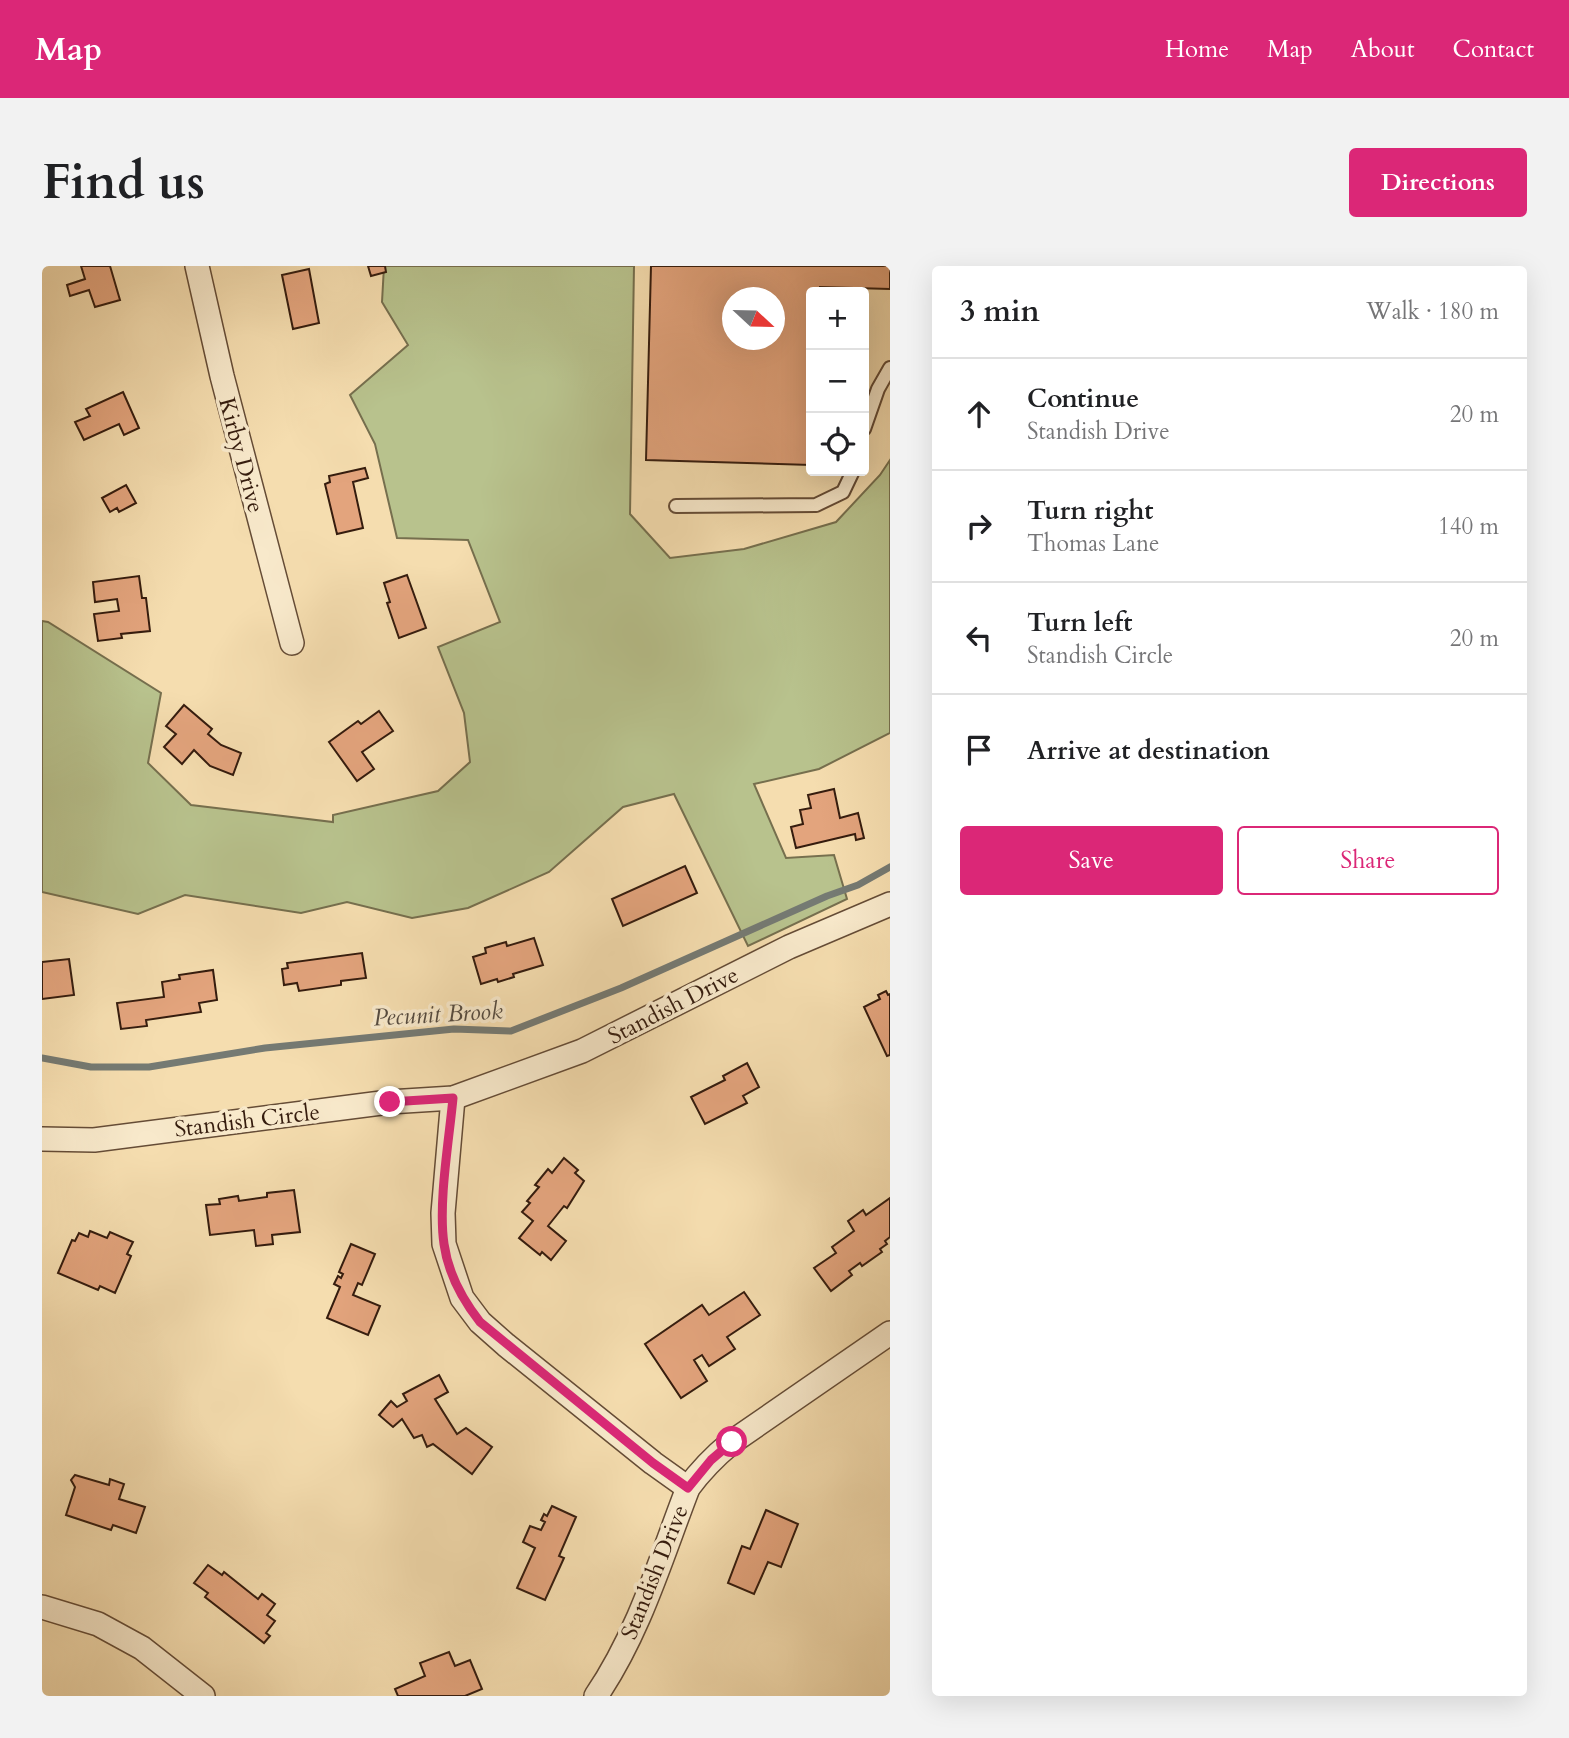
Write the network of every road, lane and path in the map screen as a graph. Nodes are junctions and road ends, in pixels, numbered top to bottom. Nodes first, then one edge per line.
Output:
1 (197, 266) edge
2 (890, 368) edge
3 (869, 415) edge
4 (851, 476) edge
5 (676, 506) dead end
6 (292, 643) dead end
7 (890, 904) edge
8 (453, 1098) junction
9 (42, 1139) edge
10 (890, 1332) edge
11 (688, 1488) junction
12 (42, 1607) edge
13 (203, 1696) edge
14 (596, 1696) edge

1 - 6 street, Kirby Drive
2 - 3 lane
4 - 5 lane
7 - 8 street, Standish Drive
8 - 9 street, Standish Circle
8 - 11 street
10 - 11 street, Standish Drive
11 - 14 street, Standish Drive
12 - 13 street

